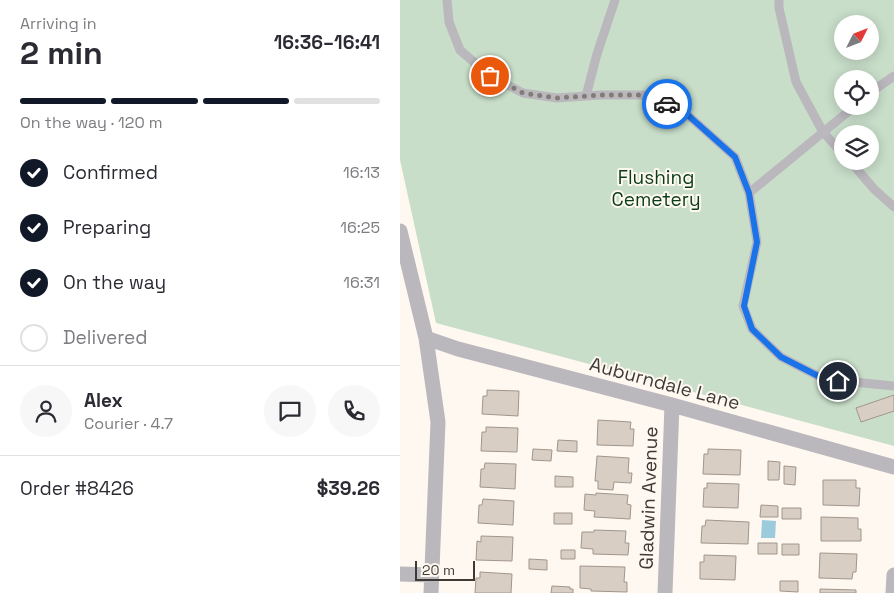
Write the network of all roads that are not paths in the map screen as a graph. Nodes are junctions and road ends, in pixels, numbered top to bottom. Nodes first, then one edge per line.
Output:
1 (447, 0) edge
2 (615, 0) edge
3 (779, 0) edge
4 (894, 76) edge
5 (879, 87) edge
6 (586, 96) junction
7 (844, 115) edge
8 (824, 132) junction
9 (834, 144) edge
10 (858, 170) edge
11 (749, 193) junction
12 (894, 207) edge
13 (400, 231) edge
14 (426, 338) junction
15 (894, 386) edge
16 (672, 405) junction
17 (894, 467) edge
18 (400, 574) edge
19 (894, 574) edge
20 (431, 575) junction
21 (431, 593) edge
22 (665, 593) edge
23 (893, 593) edge

1 - 6 lane
2 - 6 lane
3 - 8 lane
4 - 5 lane
6 - 11 lane
7 - 8 lane
8 - 9 lane
8 - 11 lane
10 - 12 lane
11 - 15 lane
13 - 14 street
14 - 16 street, Auburndale Lane
14 - 20 street
16 - 17 street, Auburndale Lane
16 - 22 street, Gladwin Avenue
18 - 20 street
19 - 23 street
20 - 21 street

